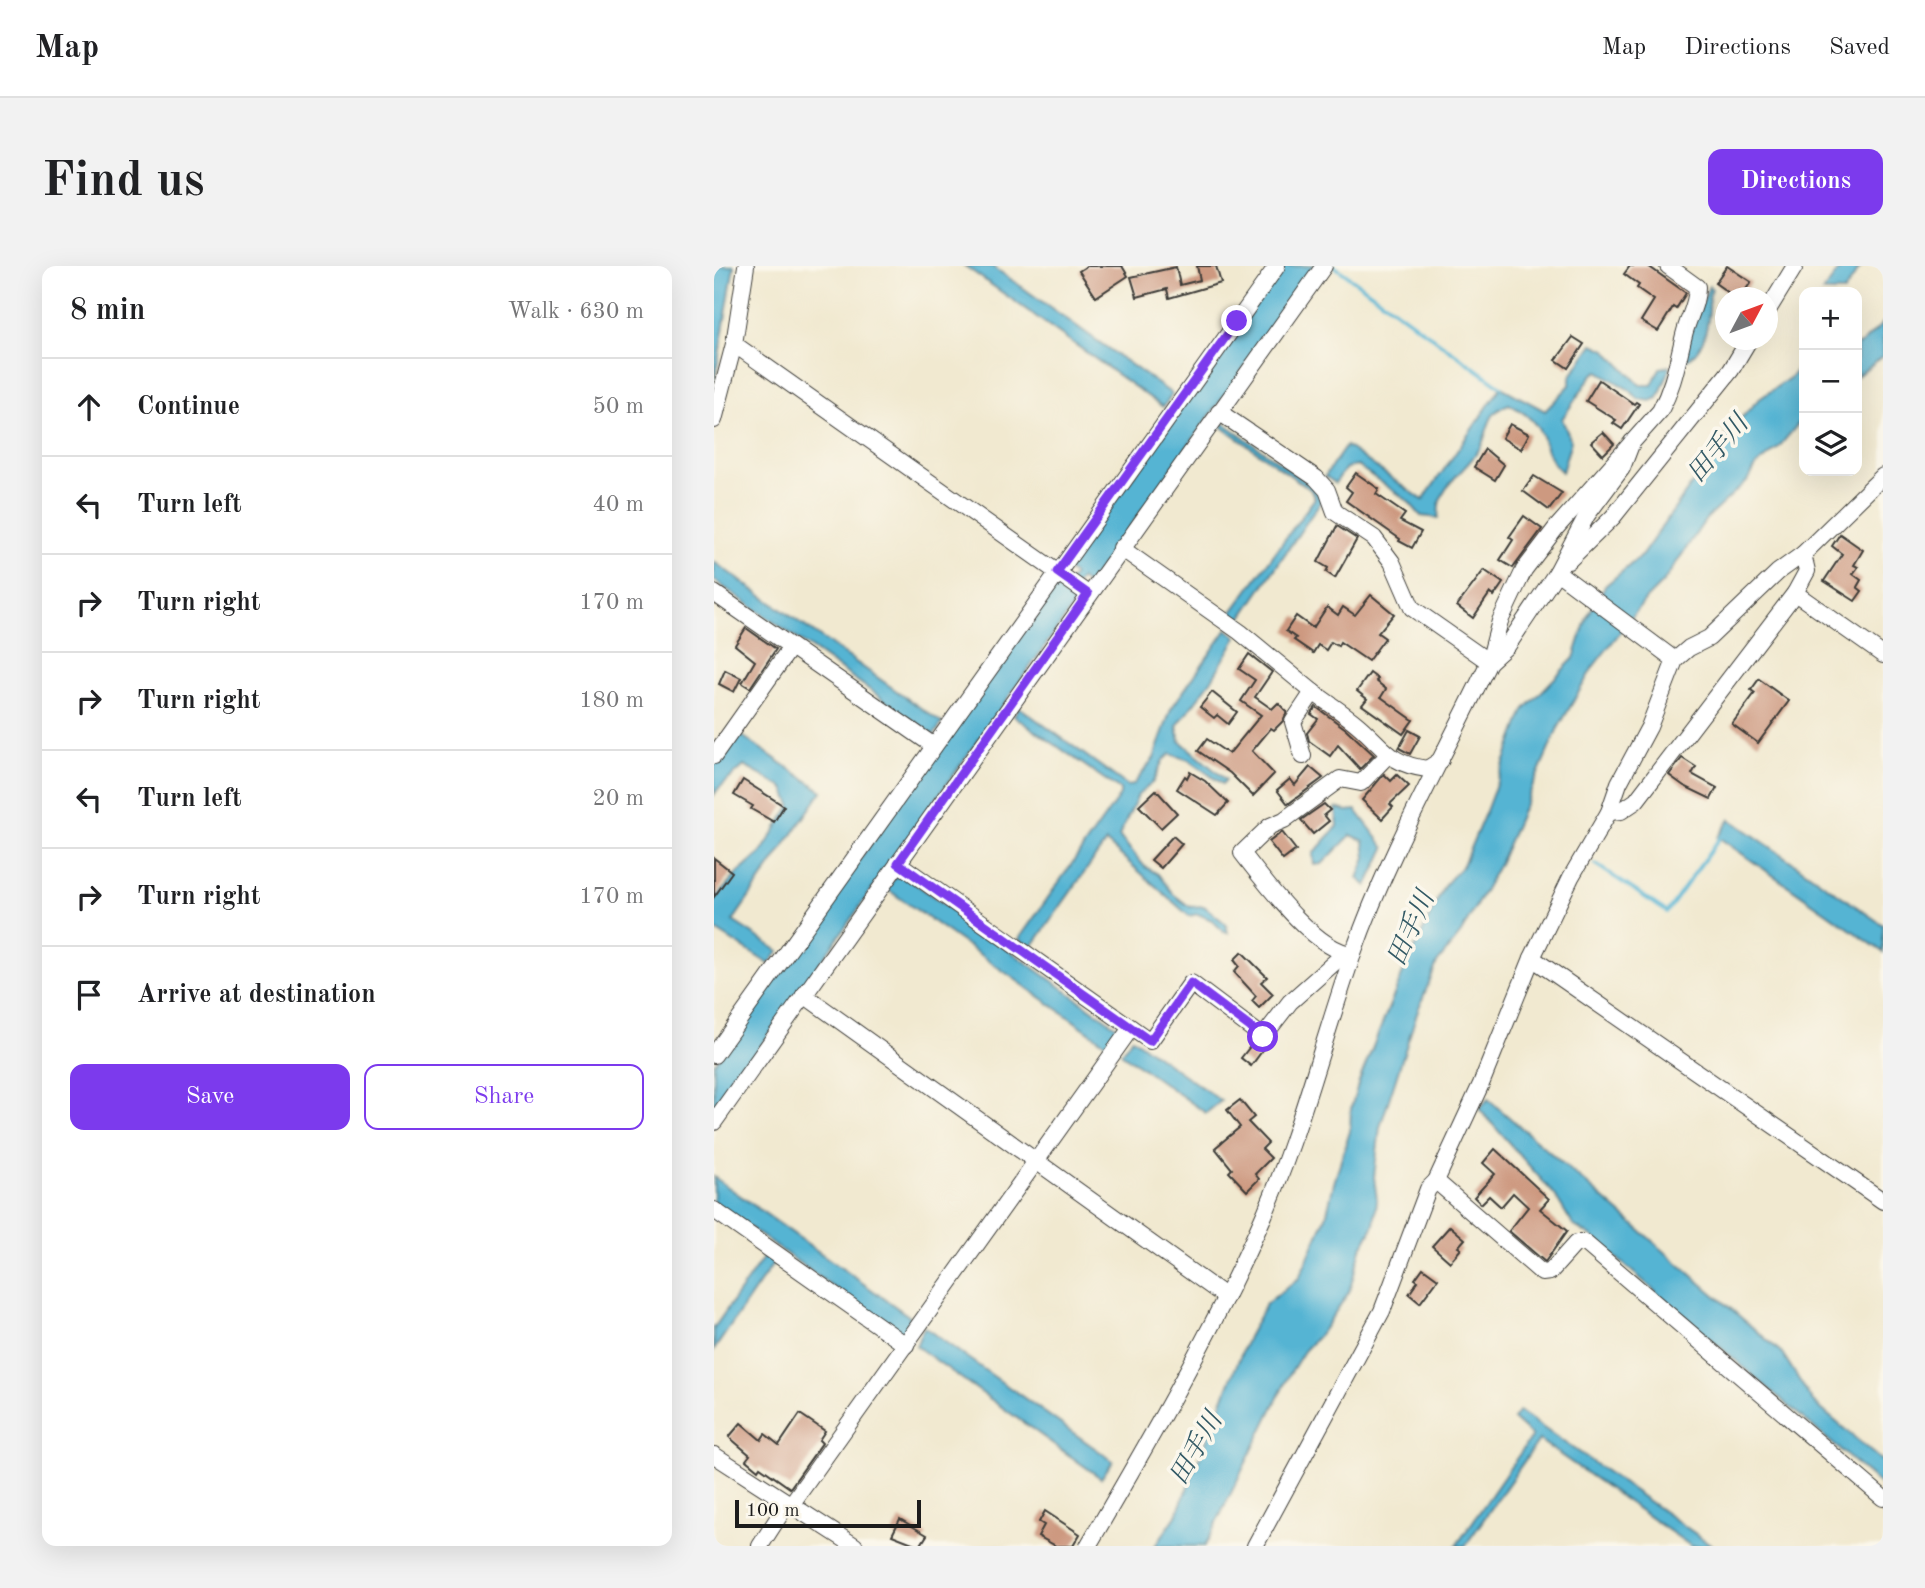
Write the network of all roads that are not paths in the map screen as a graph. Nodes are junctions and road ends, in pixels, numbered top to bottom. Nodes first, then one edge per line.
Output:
1 (746, 266) edge
2 (1277, 266) edge
3 (1324, 266) edge
4 (1668, 266) edge
5 (1795, 266) edge
6 (1778, 294) edge
7 (734, 344) junction
8 (1743, 350) edge
9 (1219, 412) junction
10 (714, 420) edge
11 (1632, 442) junction
12 (1883, 475) edge
13 (1121, 548) junction
14 (1803, 554) junction
15 (1562, 576) junction
16 (1073, 583) junction
17 (714, 593) edge
18 (1795, 593) junction
19 (792, 647) junction
20 (1883, 655) edge
21 (1675, 660) junction
22 (1489, 662) junction
23 (1312, 692) junction
24 (934, 746) junction
25 (1388, 755) junction
26 (714, 756) edge
27 (1303, 756) dead end
28 (1443, 758) junction
29 (1609, 812) junction
30 (898, 863) junction
31 (1348, 954) junction
32 (1532, 958) junction
33 (804, 995) junction
34 (1131, 1028) junction
35 (714, 1055) edge
36 (714, 1122) edge
37 (1036, 1161) junction
38 (1436, 1181) junction
39 (1883, 1201) edge
40 (714, 1210) edge
41 (1226, 1297) junction
42 (906, 1345) junction
43 (714, 1455) edge
44 (1883, 1498) edge
45 (790, 1504) junction
46 (1261, 1543) edge
47 (760, 1546) edge
48 (855, 1546) edge
49 (1088, 1546) edge

1 - 7 street
2 - 16 street
3 - 9 street
4 - 11 street
5 - 6 street
7 - 10 street
7 - 16 street
8 - 15 street
9 - 13 street
9 - 22 street
11 - 15 street
11 - 22 street
12 - 14 street
13 - 16 street
13 - 23 street
14 - 18 street
14 - 21 street
15 - 21 street
15 - 22 street
16 - 24 street
16 - 30 street
17 - 19 street
18 - 20 street
18 - 29 street
19 - 24 street
19 - 26 street
21 - 29 street
22 - 28 street
23 - 25 street
23 - 27 street
24 - 35 street
25 - 28 street
25 - 31 street
28 - 31 street
29 - 32 street
30 - 33 street
30 - 34 street
31 - 34 street
31 - 41 street
32 - 38 street
32 - 39 street
33 - 36 street
33 - 37 street
34 - 37 street
37 - 41 street
37 - 42 street
38 - 44 street
38 - 46 street
40 - 42 street
41 - 49 street
42 - 45 street
43 - 45 street
45 - 47 street
45 - 48 street

